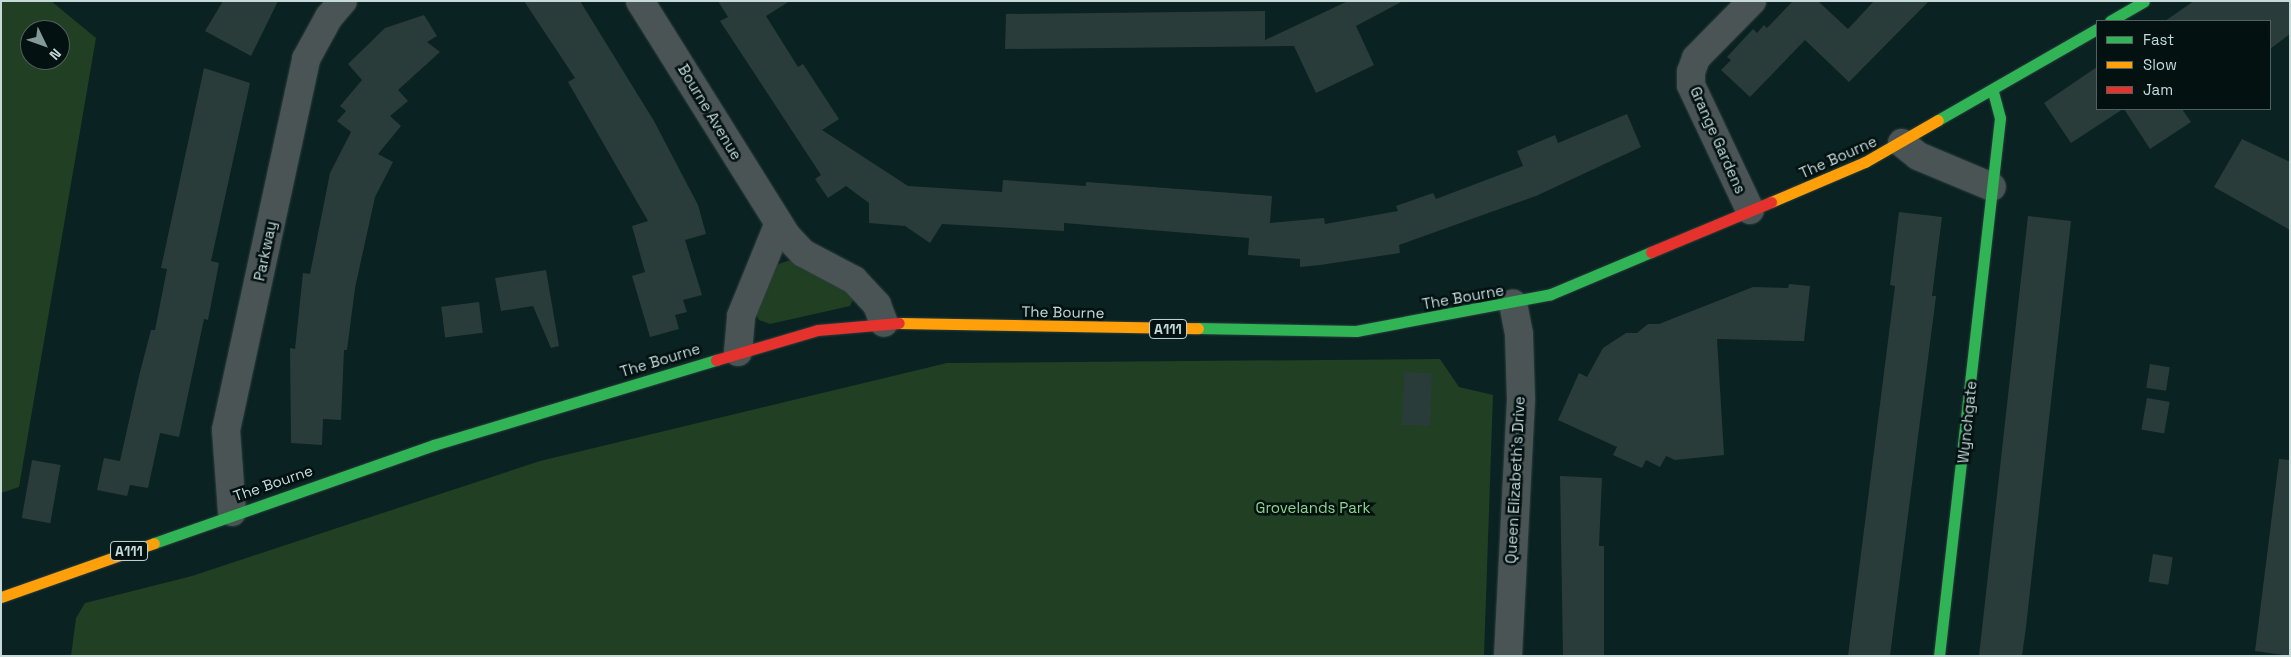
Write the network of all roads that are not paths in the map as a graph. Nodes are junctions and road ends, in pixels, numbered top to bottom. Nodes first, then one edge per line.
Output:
1 (343, 1) edge
2 (640, 1) edge
3 (1752, 1) edge
4 (2144, 1) edge
5 (2112, 20) edge
6 (2096, 30) edge
7 (1993, 92) junction
8 (1902, 144) junction
9 (1992, 187) junction
10 (1750, 210) junction
11 (779, 223) junction
12 (1513, 304) junction
13 (884, 323) junction
14 (738, 352) junction
15 (232, 512) junction
16 (2, 599) edge
17 (1508, 656) edge
18 (1939, 656) edge

1 - 15 street, Parkway
2 - 11 street, Bourne Avenue
3 - 10 street, Grange Gardens
4 - 5 main road
6 - 7 main road, The Bourne / A111
7 - 8 main road, The Bourne / A111
7 - 9 main road, Wynchgate
8 - 9 street
8 - 10 main road, The Bourne / A111
9 - 18 main road, Wynchgate
10 - 12 main road, The Bourne / A111
11 - 13 street, Bourne Avenue
11 - 14 street
12 - 13 main road, The Bourne / A111
12 - 17 street, Queen Elizabeth's Drive
13 - 14 main road, The Bourne / A111
14 - 15 main road, The Bourne / A111
15 - 16 main road, The Bourne / A111

